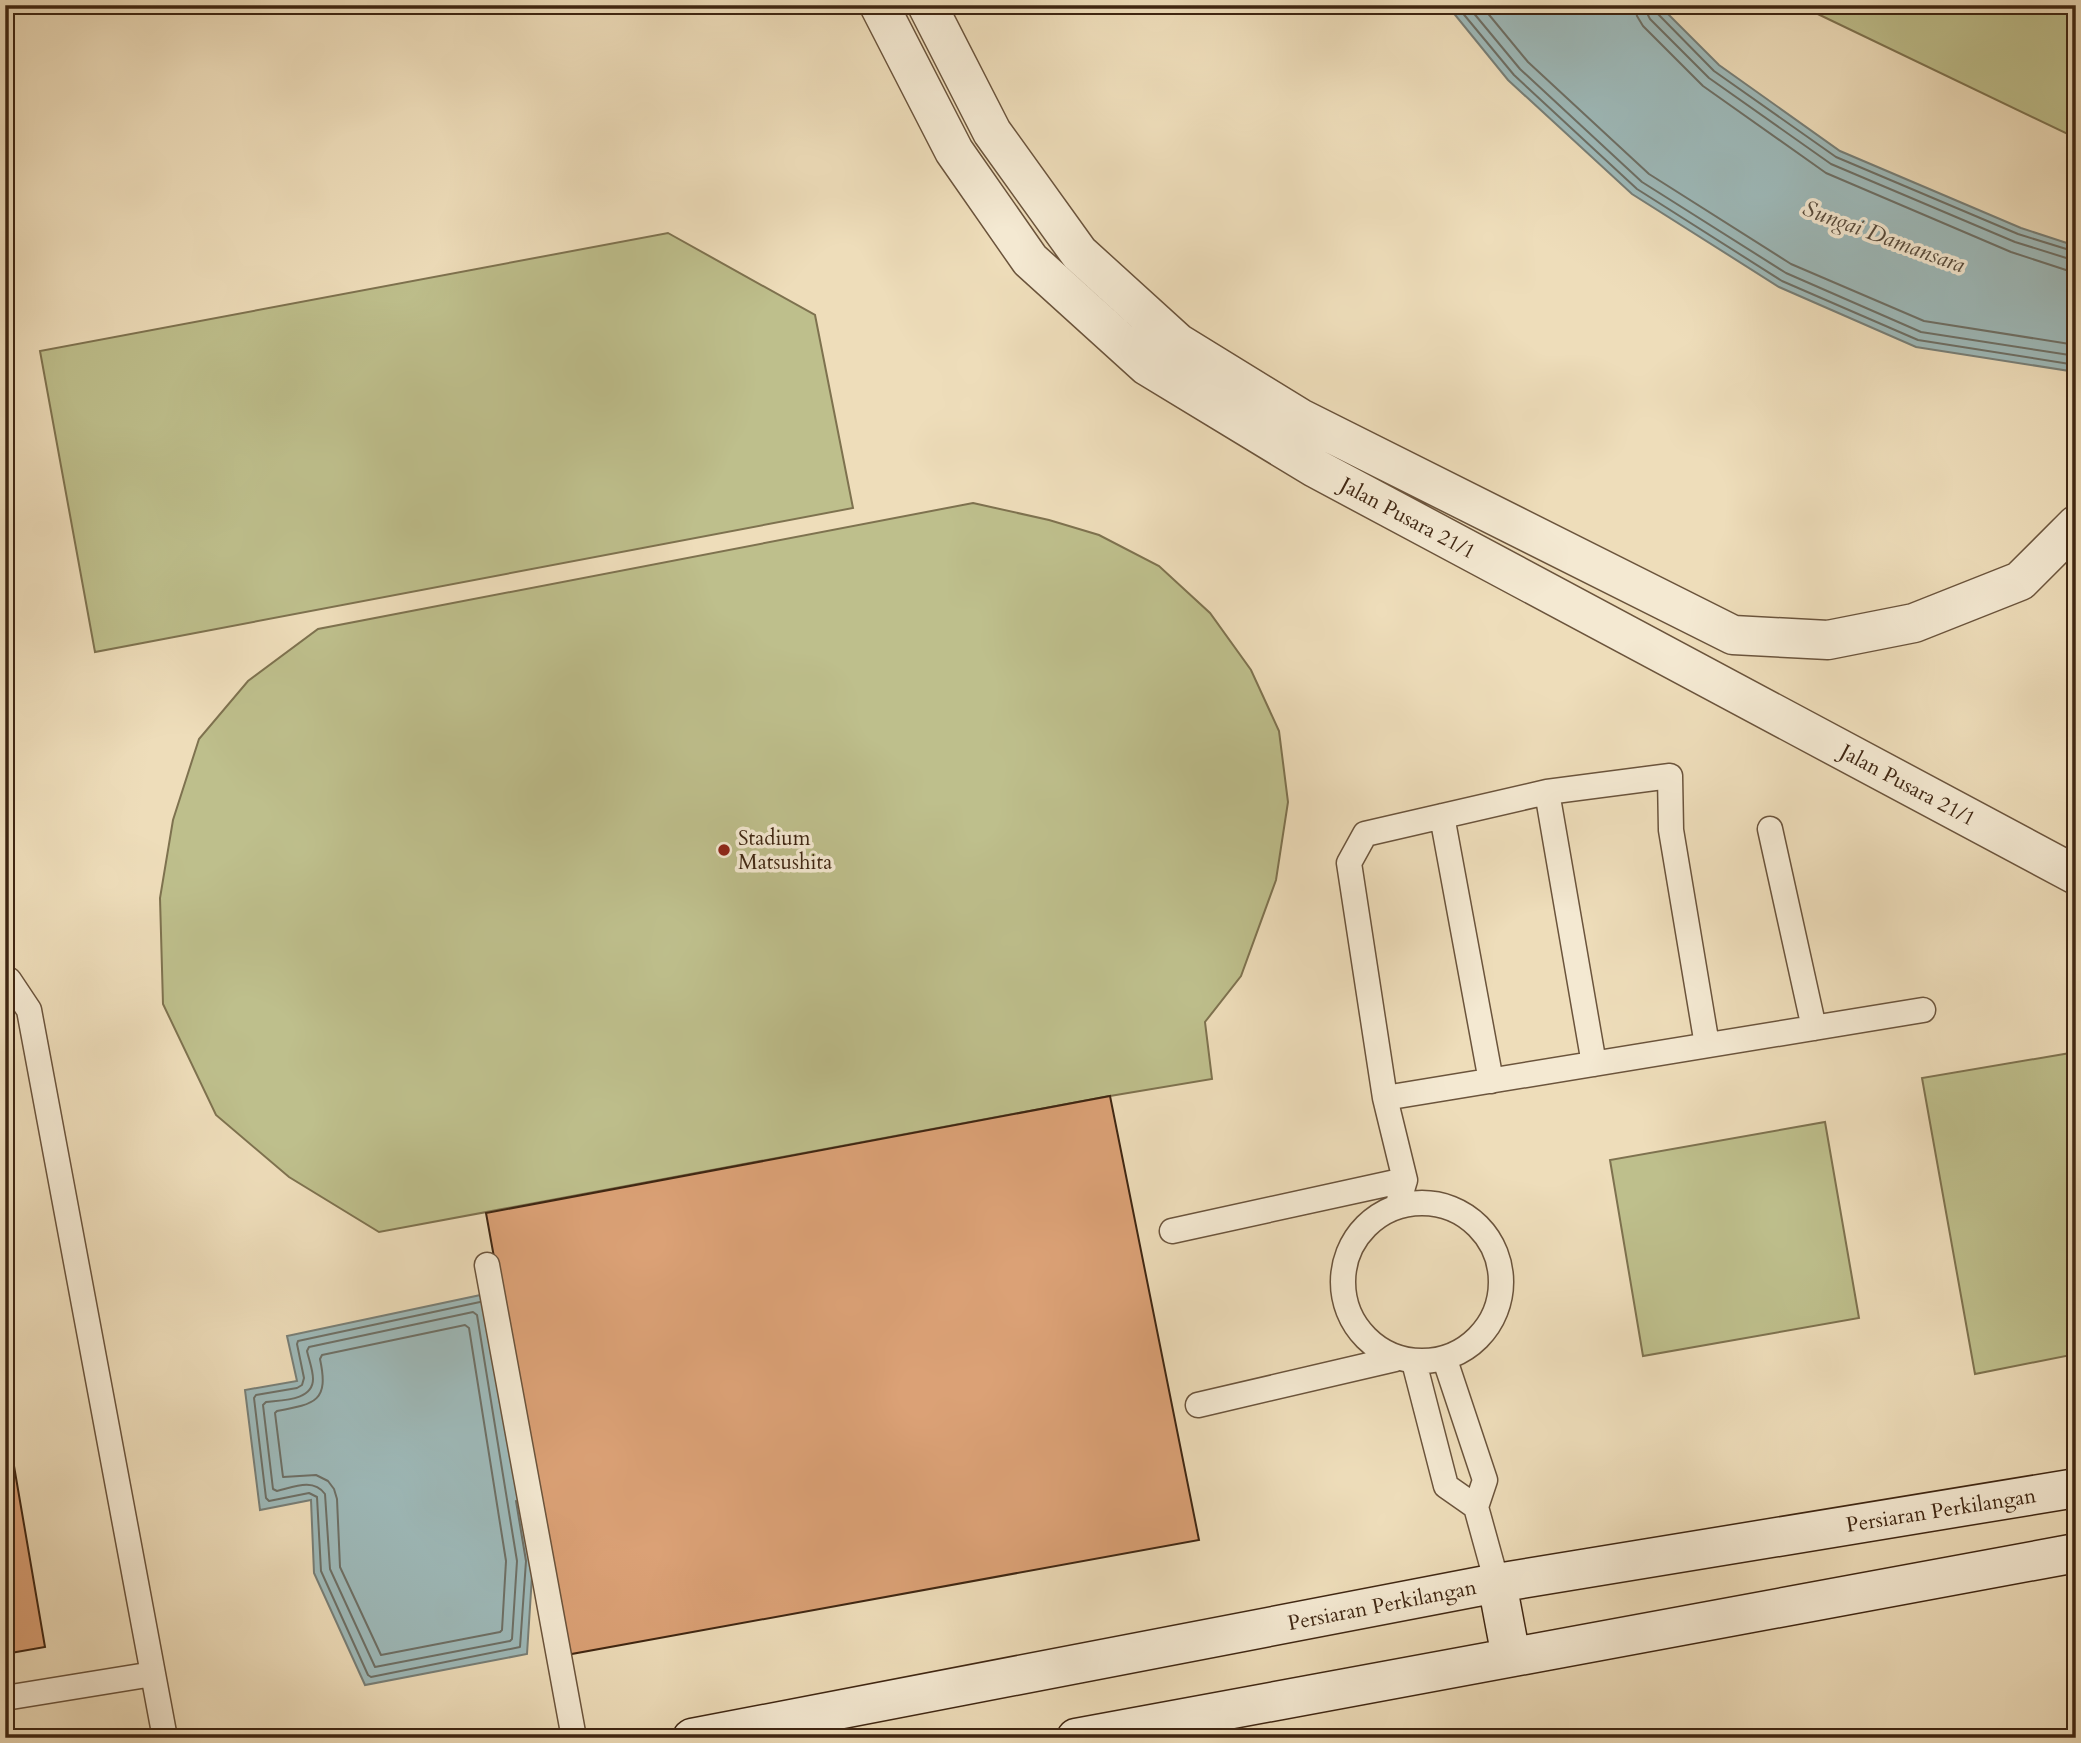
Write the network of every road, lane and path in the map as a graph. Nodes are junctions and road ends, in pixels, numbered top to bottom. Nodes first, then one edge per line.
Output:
1 (880, 5) edge
2 (927, 5) edge
3 (2076, 525) edge
4 (1547, 792) junction
5 (1442, 816) junction
6 (1770, 829) dead end
7 (2076, 875) edge
8 (5, 980) edge
9 (1923, 1010) dead end
10 (1814, 1028) junction
11 (1707, 1045) junction
12 (1594, 1064) junction
13 (1491, 1081) junction
14 (1385, 1098) junction
15 (1405, 1180) junction
16 (1398, 1204) junction
17 (1172, 1231) dead end
18 (487, 1265) dead end
19 (1404, 1360) junction
20 (1445, 1360) junction
21 (1198, 1405) dead end
22 (2076, 1488) edge
23 (1476, 1507) junction
24 (2076, 1553) edge
25 (1497, 1583) junction
26 (1511, 1657) junction
27 (153, 1674) junction
28 (5, 1698) edge
29 (165, 1738) edge
30 (574, 1738) edge
31 (692, 1738) edge
32 (1076, 1738) edge

1 - 7 street, Jalan Pusara 21/1
2 - 3 street, Jalan Pusara 21/1
4 - 5 lane
4 - 11 lane
4 - 12 lane
5 - 13 lane
5 - 14 lane
6 - 10 lane
8 - 27 lane
9 - 10 lane
10 - 11 lane
11 - 12 lane
12 - 13 lane
13 - 14 lane
14 - 15 lane
15 - 16 lane
15 - 17 lane
16 - 19 lane
16 - 20 lane
18 - 30 lane
19 - 20 lane
19 - 21 lane
19 - 23 lane
20 - 23 lane
22 - 25 street, Persiaran Perkilangan
23 - 25 lane
24 - 26 street
25 - 26 street
25 - 31 street, Persiaran Perkilangan
26 - 32 street
27 - 28 lane
27 - 29 lane

